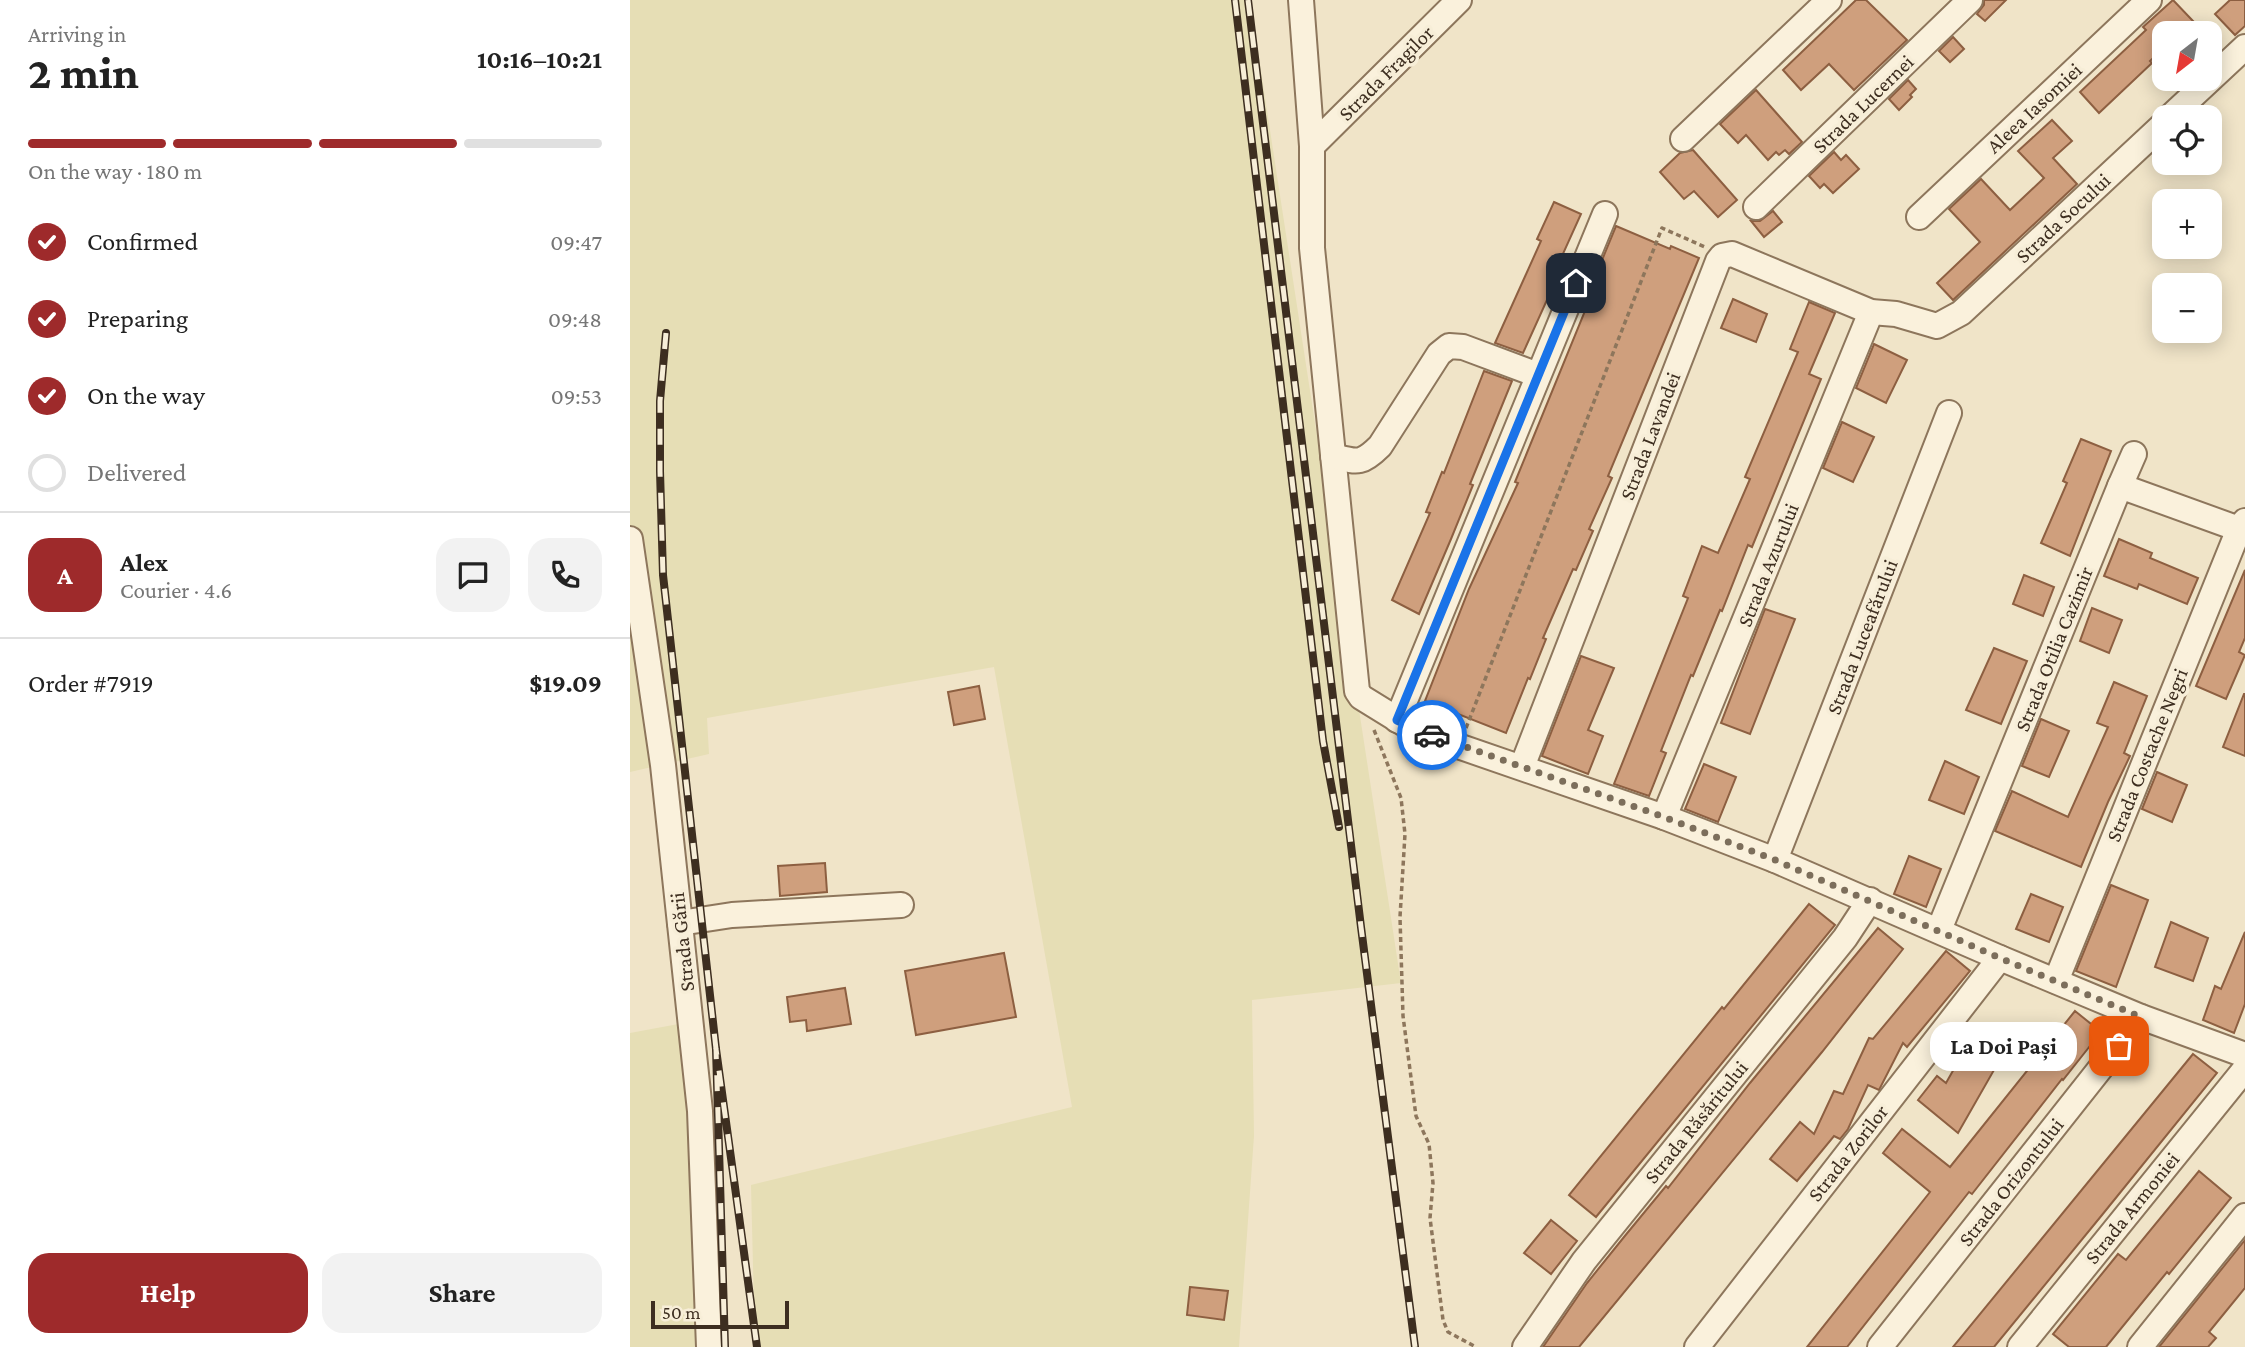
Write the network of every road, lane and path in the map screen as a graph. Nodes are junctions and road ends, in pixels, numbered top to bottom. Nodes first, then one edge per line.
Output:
1 (1301, 0) edge
2 (1460, 0) edge
3 (1829, 0) edge
4 (1970, 0) edge
5 (2148, 0) edge
6 (2245, 47) edge
7 (2183, 105) edge
8 (2152, 134) edge
9 (1683, 138) dead end
10 (1312, 146) junction
11 (1756, 207) dead end
12 (1605, 214) dead end
13 (1919, 217) dead end
14 (1722, 256) junction
15 (1871, 312) junction
16 (1538, 375) junction
17 (1949, 413) dead end
18 (2134, 454) dead end
19 (1333, 456) junction
20 (2120, 486) junction
21 (2242, 525) edge
22 (630, 539) edge
23 (1365, 700) junction
24 (1397, 720) junction
25 (1458, 746) junction
26 (1522, 767) junction
27 (1664, 817) junction
28 (1775, 860) junction
29 (1870, 900) junction
30 (901, 905) dead end
31 (680, 923) junction
32 (1939, 930) junction
33 (2000, 958) junction
34 (2056, 981) junction
35 (2141, 1017) junction
36 (2245, 1055) edge
37 (2245, 1069) edge
38 (2245, 1216) edge
39 (709, 1347) edge
40 (1476, 1347) edge
41 (1525, 1347) edge
42 (1697, 1347) edge
43 (1881, 1347) edge
44 (2020, 1347) edge
45 (2140, 1347) edge

1 - 10 street
2 - 10 street, Strada Fragilor
3 - 9 street
4 - 11 street, Strada Lucernei
5 - 13 street, Aleea Iasomiei
6 - 7 street
8 - 15 street, Strada Socului
10 - 19 street
12 - 16 street
14 - 15 street
14 - 25 path
14 - 26 street, Strada Lavandei
15 - 27 street, Strada Azurului
16 - 19 street
16 - 24 street
17 - 28 street, Strada Luceafǎrului
18 - 20 street, Strada Otilia Cazimir
19 - 23 street
20 - 21 street
20 - 32 street, Strada Otilia Cazimir
21 - 34 street, Strada Costache Negri
22 - 31 street, Strada Gării
23 - 24 street
23 - 40 path
24 - 25 street
25 - 26 street
26 - 27 street
27 - 28 street
28 - 29 street
29 - 32 street
29 - 41 street, Strada Răsăritului
30 - 31 street
31 - 39 street, Strada Gării
32 - 33 street
33 - 34 street
33 - 42 street, Strada Zorilor
34 - 35 street
35 - 36 street
35 - 43 street, Strada Orizontului
37 - 44 street, Strada Armoniei
38 - 45 street

